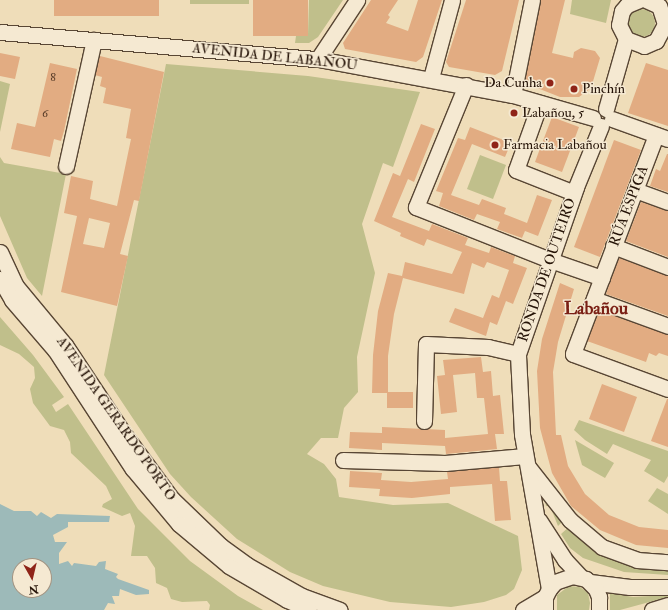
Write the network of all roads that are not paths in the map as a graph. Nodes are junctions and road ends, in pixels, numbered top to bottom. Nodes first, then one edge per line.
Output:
1 (357, 0) edge
2 (452, 0) edge
3 (532, 0) edge
4 (631, 2) edge
5 (657, 4) edge
6 (0, 32) edge
7 (626, 39) junction
8 (94, 40) junction
9 (662, 43) edge
10 (318, 59) junction
11 (431, 78) junction
12 (466, 85) junction
13 (513, 95) junction
14 (540, 103) junction
15 (603, 118) junction
16 (662, 137) edge
17 (66, 166) dead end
18 (635, 190) junction
19 (574, 192) junction
20 (668, 202) edge
21 (613, 246) junction
22 (0, 252) edge
23 (550, 260) junction
24 (668, 267) edge
25 (602, 278) junction
26 (0, 279) edge
27 (594, 299) junction
28 (668, 326) edge
29 (518, 354) junction
30 (668, 388) edge
31 (424, 421) dead end
32 (343, 460) dead end
33 (526, 460) junction
34 (535, 514) junction
35 (668, 562) edge
36 (586, 580) junction
37 (668, 587) edge
38 (546, 599) edge
39 (668, 605) edge
40 (309, 610) edge
41 (340, 610) edge
42 (523, 610) edge
43 (599, 610) edge
44 (652, 610) edge

1 - 10 street
2 - 11 street
3 - 13 street
4 - 7 street
5 - 9 street
6 - 8 street, AVENIDA DE LABAÑOU
7 - 9 street
7 - 15 street, RONDA DE OUTEIRO
8 - 10 street, AVENIDA DE LABAÑOU
8 - 17 street
10 - 11 street, AVENIDA DE LABAÑOU
11 - 12 street, AVENIDA DE LABAÑOU
12 - 13 street, AVENIDA DE LABAÑOU
12 - 23 street
13 - 14 street, AVENIDA DE LABAÑOU
14 - 15 street, AVENIDA DE LABAÑOU
14 - 19 street
15 - 16 street, AVENIDA DE LABAÑOU
15 - 19 street, RONDA DE OUTEIRO
16 - 18 street, RÚA ESPIGA
18 - 20 street
18 - 21 street, RÚA ESPIGA
19 - 23 street, RONDA DE OUTEIRO
21 - 24 street
21 - 25 street, RÚA ESPIGA
22 - 41 street, AVENIDA GERARDO PORTO
23 - 25 street
23 - 29 street, RONDA DE OUTEIRO
25 - 27 street, RÚA ESPIGA
26 - 40 street, AVENIDA GERARDO PORTO
27 - 28 street
27 - 30 street, RÚA ESPIGA
29 - 31 street
29 - 33 street, RONDA DE OUTEIRO
32 - 33 street
33 - 34 street, RONDA DE OUTEIRO
33 - 35 street
34 - 36 street, RONDA DE OUTEIRO
34 - 38 street, RONDA DE OUTEIRO
36 - 37 street
36 - 38 street
36 - 43 street, RONDA DE OUTEIRO
38 - 42 street
39 - 44 street

